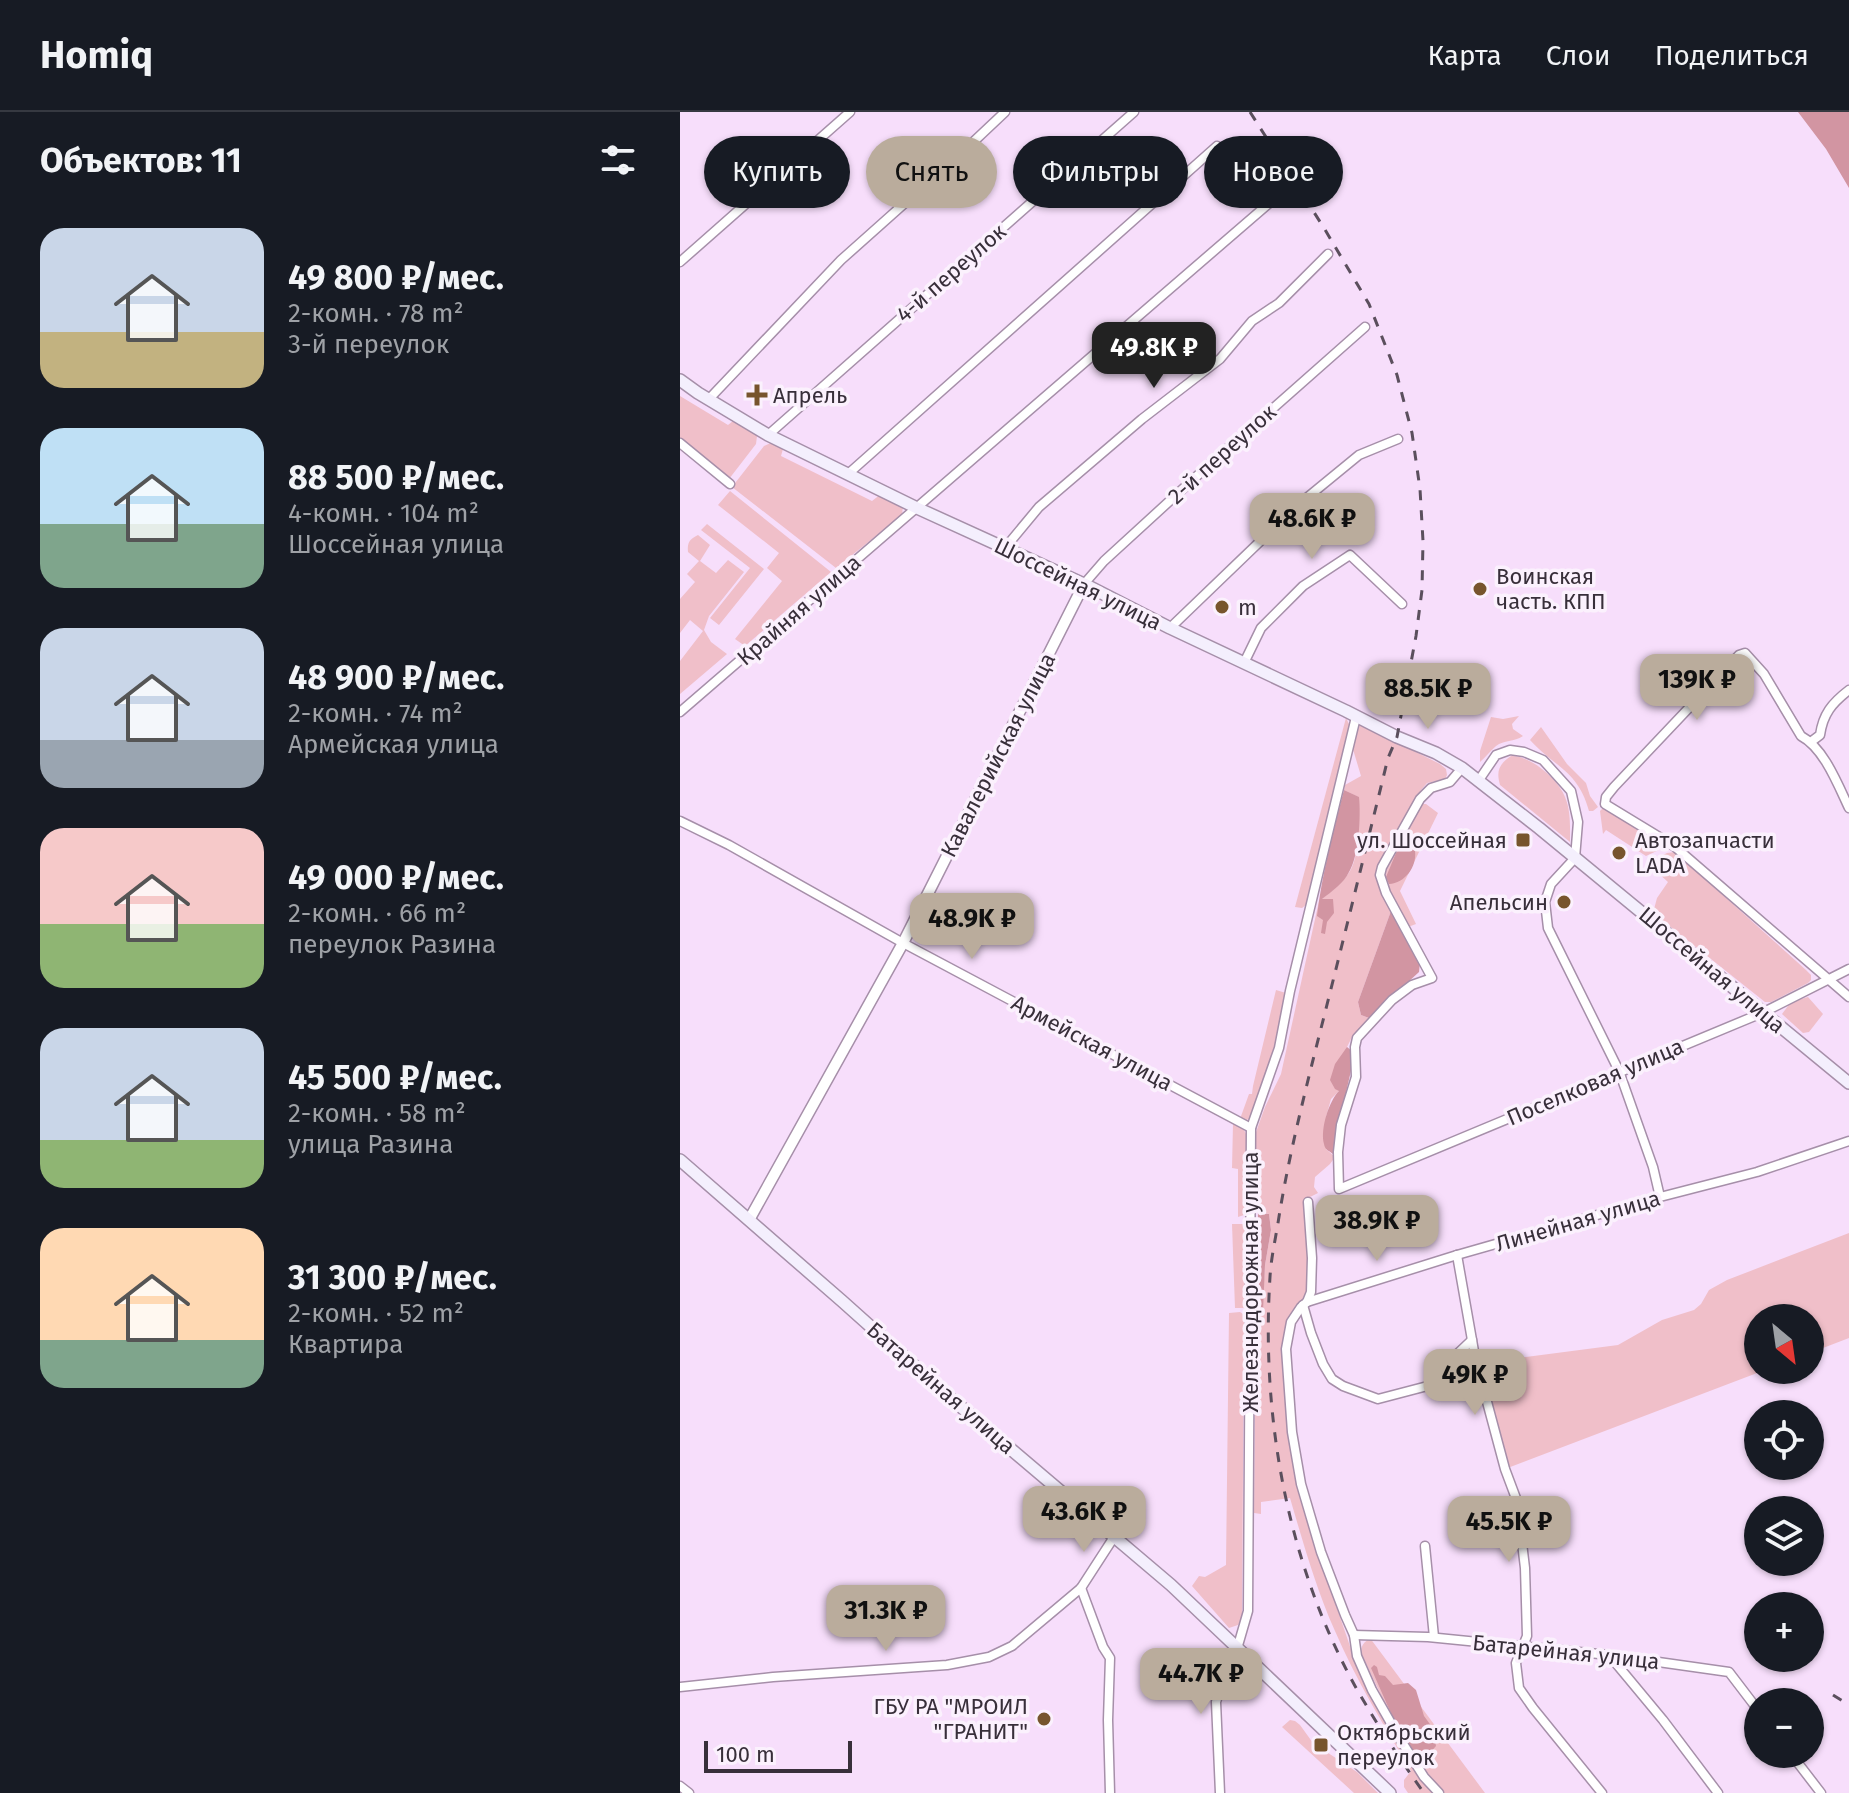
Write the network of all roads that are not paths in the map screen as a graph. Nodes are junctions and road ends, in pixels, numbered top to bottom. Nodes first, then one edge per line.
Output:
1 (850, 112) edge
2 (1005, 112) edge
3 (1134, 112) edge
4 (1204, 158) edge
5 (1264, 208) edge
6 (1328, 254) dead end
7 (680, 262) edge
8 (1365, 327) dead end
9 (680, 380) edge
10 (709, 399) junction
11 (768, 435) junction
12 (1398, 439) dead end
13 (680, 443) edge
14 (848, 474) junction
15 (730, 484) dead end
16 (917, 508) junction
17 (1005, 548) junction
18 (1084, 584) junction
19 (1402, 604) dead end
20 (1170, 628) junction
21 (1244, 663) junction
22 (1849, 690) edge
23 (680, 712) edge
24 (1356, 717) junction
25 (1812, 741) junction
26 (1462, 768) junction
27 (1479, 780) junction
28 (1849, 808) edge
29 (680, 821) edge
30 (1575, 858) junction
31 (903, 943) junction
32 (1849, 969) edge
33 (1830, 979) junction
34 (1849, 997) edge
35 (1762, 1013) junction
36 (1619, 1071) junction
37 (1849, 1083) edge
38 (1251, 1128) junction
39 (1849, 1141) edge
40 (680, 1160) edge
41 (1660, 1197) junction
42 (1308, 1202) dead end
43 (749, 1220) junction
44 (1457, 1255) junction
45 (1305, 1304) junction
46 (1472, 1340) junction
47 (1114, 1537) junction
48 (1425, 1546) dead end
49 (1081, 1588) junction
50 (1354, 1635) junction
51 (1434, 1637) junction
52 (1522, 1647) junction
53 (1237, 1649) junction
54 (1609, 1655) junction
55 (680, 1687) edge
56 (1744, 1692) edge
57 (1802, 1768) edge
58 (680, 1786) edge
59 (689, 1793) edge
60 (1110, 1793) edge
61 (1220, 1793) edge
62 (1390, 1793) edge
63 (1439, 1793) edge
64 (1602, 1793) edge
65 (1718, 1793) edge
66 (1821, 1793) edge

1 - 7 street
2 - 10 street
3 - 11 street, 4-й переулок
4 - 14 street
5 - 16 street, Крайняя улица
6 - 17 street
8 - 18 street, 2-й переулок
9 - 10 main road, Шоссейная улица
10 - 11 main road, Шоссейная улица
11 - 14 main road, Шоссейная улица
12 - 20 street
13 - 15 street
14 - 16 main road, Шоссейная улица
16 - 17 main road, Шоссейная улица
16 - 23 street, Крайняя улица
17 - 18 main road, Шоссейная улица
18 - 20 main road, Шоссейная улица
18 - 31 street, Кавалерийская улица
19 - 21 street
20 - 21 main road, Шоссейная улица
21 - 24 main road, Шоссейная улица
22 - 25 street
24 - 26 main road, Шоссейная улица
24 - 38 street, Железнодорожная улица
25 - 28 street
25 - 33 street
26 - 27 main road, Шоссейная улица
26 - 36 street, Поселковая улица
27 - 30 main road, Шоссейная улица
27 - 30 street
29 - 31 street, Армейская улица
30 - 35 main road, Шоссейная улица
30 - 36 street
31 - 38 street, Армейская улица
31 - 43 street, Кавалерийская улица
32 - 33 street, Поселковая улица
33 - 34 street
33 - 35 street, Поселковая улица
35 - 36 street, Поселковая улица
35 - 37 main road, Шоссейная улица
36 - 41 street
38 - 53 street, Железнодорожная улица
39 - 41 street, Линейная улица
40 - 43 main road, Батарейная улица
41 - 44 street, Линейная улица
42 - 45 street, Железнодорожная улица
43 - 47 main road, Батарейная улица
44 - 45 street, Линейная улица
44 - 46 street
45 - 46 street
45 - 50 street, Железнодорожная улица
46 - 52 street
47 - 49 street
47 - 53 main road, Батарейная улица
48 - 51 street
49 - 55 street
49 - 60 street
50 - 51 street, Батарейная улица
50 - 63 street, Железнодорожная улица
51 - 52 street, Батарейная улица
52 - 54 street, Батарейная улица
52 - 64 street
53 - 61 street
53 - 62 main road
54 - 56 street, Батарейная улица
54 - 65 street
57 - 66 street
58 - 59 street

